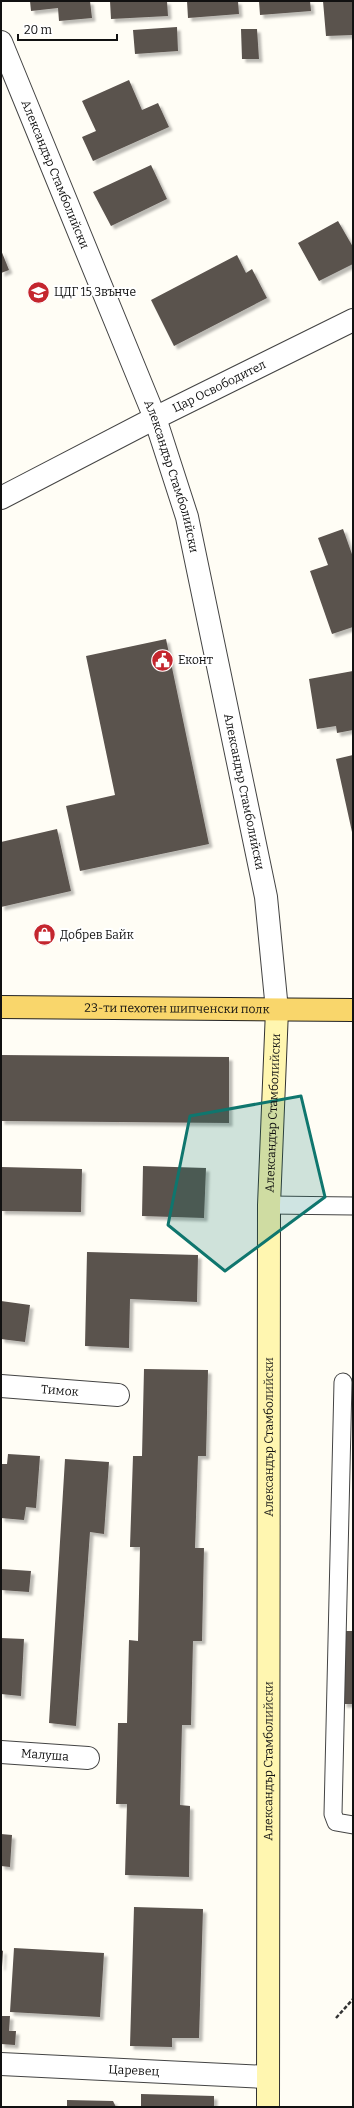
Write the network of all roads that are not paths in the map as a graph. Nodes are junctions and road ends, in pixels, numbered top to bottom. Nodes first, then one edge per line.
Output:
1 (1, 42) edge
2 (353, 320) edge
3 (155, 418) junction
4 (1, 498) edge
5 (1, 1007) edge
6 (278, 1010) junction
7 (353, 1010) edge
8 (269, 1205) junction
9 (353, 1206) edge
10 (342, 1382) dead end
11 (1, 1386) edge
12 (118, 1394) dead end
13 (1, 1752) edge
14 (88, 1758) dead end
15 (353, 1825) edge
16 (1, 2064) edge
17 (267, 2078) junction
18 (268, 2107) edge

1 - 3 street, Александър Стамболийски
2 - 3 street, Цар Освободител
3 - 4 street, Цар Освободител
3 - 6 street, Александър Стамболийски
5 - 6 main road, 23-ти пехотен шипченски полк
6 - 7 main road, 23-ти пехотен шипченски полк
6 - 8 main road, Александър Стамболийски
8 - 9 lane
8 - 17 main road, Александър Стамболийски
10 - 15 lane
11 - 12 street, Тимок
13 - 14 street, Малуша
16 - 17 street, Царевец
17 - 18 main road, Александър Стамболийски

